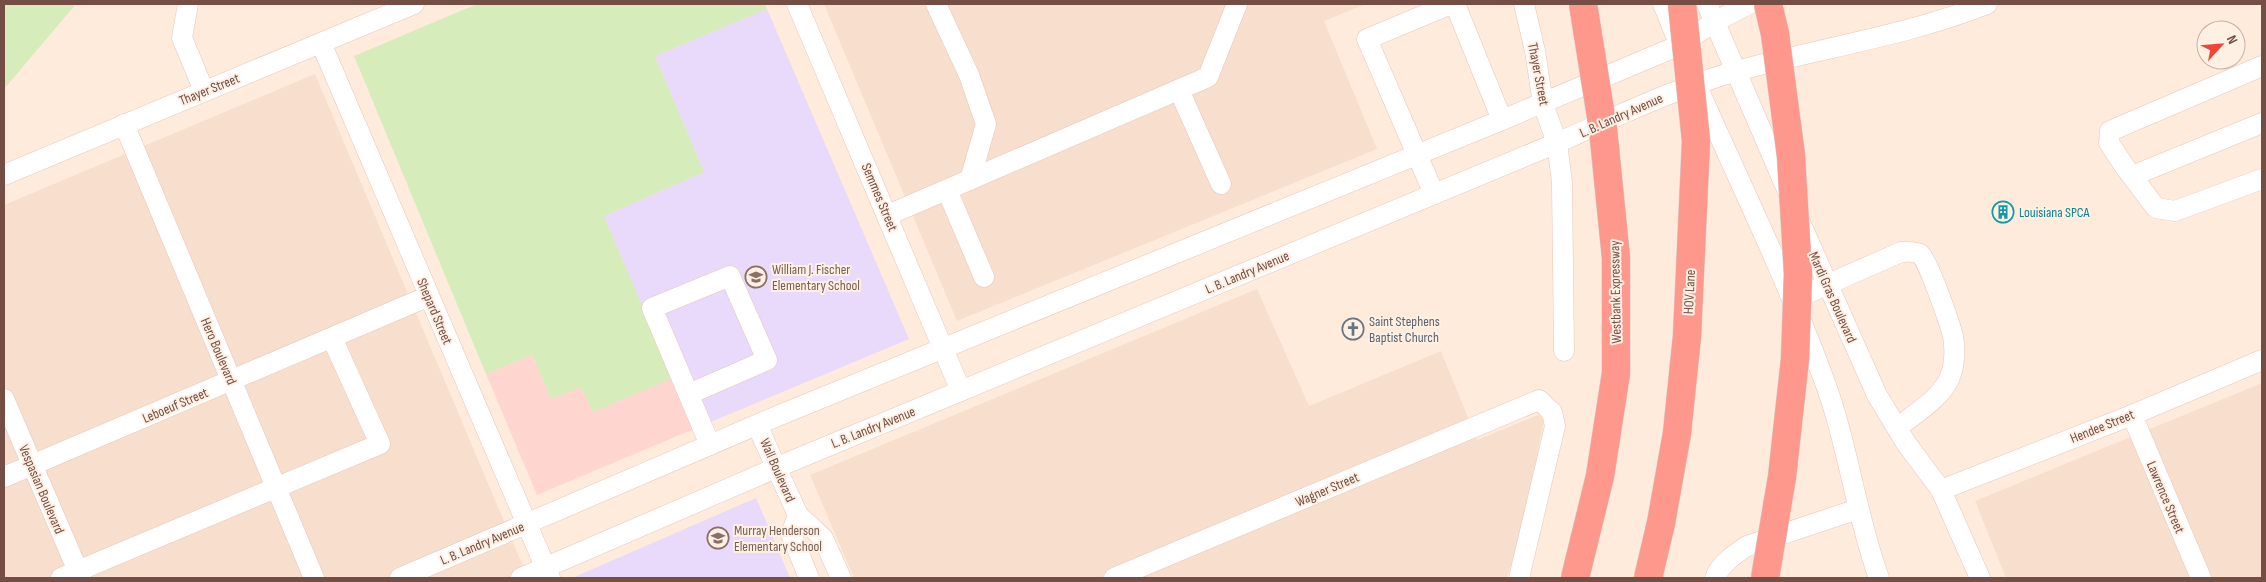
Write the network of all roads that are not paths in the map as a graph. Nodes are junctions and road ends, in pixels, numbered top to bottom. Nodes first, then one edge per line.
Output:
1 (188, 4) edge
2 (414, 4) edge
3 (796, 4) edge
4 (936, 4) edge
5 (1237, 4) edge
6 (1453, 4) edge
7 (1524, 4) edge
8 (1583, 4) edge
9 (1663, 4) edge
10 (1682, 4) edge
11 (1749, 4) edge
12 (1768, 4) edge
13 (1987, 4) edge
14 (1710, 13) edge
15 (321, 43) junction
16 (1680, 46) junction
17 (2262, 66) edge
18 (1736, 72) junction
19 (1696, 84) junction
20 (1179, 90) junction
21 (204, 91) junction
22 (1543, 104) junction
23 (1502, 120) junction
24 (2262, 123) edge
25 (124, 124) junction
26 (1557, 143) junction
27 (1417, 155) junction
28 (4, 175) edge
29 (2132, 176) junction
30 (2262, 179) edge
31 (970, 180) junction
32 (1221, 184) dead end
33 (947, 190) junction
34 (1434, 194) junction
35 (888, 216) junction
36 (984, 277) dead end
37 (1827, 284) junction
38 (429, 296) junction
39 (1792, 300) junction
40 (332, 338) junction
41 (943, 348) junction
42 (1564, 351) dead end
43 (2262, 360) edge
44 (232, 381) junction
45 (961, 391) junction
46 (689, 394) junction
47 (4, 399) edge
48 (2132, 415) junction
49 (757, 425) junction
50 (1897, 428) junction
51 (710, 445) junction
52 (32, 465) junction
53 (777, 467) junction
54 (4, 477) edge
55 (277, 488) junction
56 (1941, 490) junction
57 (1858, 509) junction
58 (798, 514) junction
59 (526, 524) junction
60 (548, 573) edge
61 (73, 576) edge
62 (314, 578) edge
63 (400, 578) edge
64 (521, 578) edge
65 (810, 578) edge
66 (841, 578) edge
67 (1114, 578) edge
68 (1519, 578) edge
69 (1575, 578) edge
70 (1648, 578) edge
71 (1715, 578) edge
72 (1765, 578) edge
73 (1879, 578) edge
74 (1980, 578) edge
75 (2201, 578) edge

1 - 21 street
2 - 15 street, Thayer Street
3 - 35 street, Semmes Street
4 - 31 street
5 - 20 street
6 - 23 street
6 - 27 street
7 - 22 street, Thayer Street
8 - 69 highway, Westbank Expressway, bridge
9 - 16 street
10 - 70 highway, HOV Lane, bridge
11 - 14 street, L. B. Landry Avenue
12 - 72 highway, bridge
13 - 18 street, L. B. Landry Avenue
14 - 16 street, L. B. Landry Avenue
14 - 18 street, Mardi Gras Boulevard
15 - 21 street, Thayer Street
15 - 38 street, Shepard Street
16 - 19 street
16 - 22 street, L. B. Landry Avenue
17 - 29 street
18 - 19 street, L. B. Landry Avenue
18 - 37 street, Mardi Gras Boulevard
19 - 26 street, L. B. Landry Avenue
19 - 39 street
20 - 31 street
20 - 32 street
21 - 25 street, Thayer Street
22 - 23 street, L. B. Landry Avenue
22 - 26 street, Thayer Street
23 - 27 street, L. B. Landry Avenue
24 - 29 street
25 - 28 street, Thayer Street
25 - 44 street, Hero Boulevard
26 - 34 street, L. B. Landry Avenue
26 - 42 street, Thayer Street
27 - 34 street
27 - 41 street, L. B. Landry Avenue
29 - 30 street
31 - 33 street
33 - 35 street
33 - 36 street
34 - 45 street, L. B. Landry Avenue
35 - 41 street, Semmes Street
37 - 39 street
37 - 50 street, Mardi Gras Boulevard
37 - 50 street
38 - 40 street, Leboeuf Street
38 - 59 street, Shepard Street
39 - 57 street
40 - 44 street, Leboeuf Street
40 - 55 street
41 - 45 street, Semmes Street
41 - 49 street, L. B. Landry Avenue
43 - 48 street, Hendee Street
44 - 52 street, Leboeuf Street
44 - 55 street, Hero Boulevard
45 - 53 street, L. B. Landry Avenue
46 - 46 street
46 - 51 street
47 - 52 street, Vespasian Boulevard
48 - 56 street, Hendee Street
48 - 75 street, Lawrence Street
49 - 51 street, L. B. Landry Avenue
49 - 53 street, Wall Boulevard
50 - 56 street, Mardi Gras Boulevard
51 - 59 street, L. B. Landry Avenue
52 - 54 street, Leboeuf Street
52 - 61 street, Vespasian Boulevard
53 - 58 street, Wall Boulevard
53 - 60 street, L. B. Landry Avenue
55 - 61 street
55 - 62 street, Hero Boulevard
56 - 74 street, Mardi Gras Boulevard
57 - 71 street
57 - 73 street
58 - 65 street, Wall Boulevard
58 - 66 street, Wall Boulevard
59 - 60 street, Shepard Street
59 - 63 street, L. B. Landry Avenue
60 - 64 street, L. B. Landry Avenue
67 - 68 street, Wagner Street

